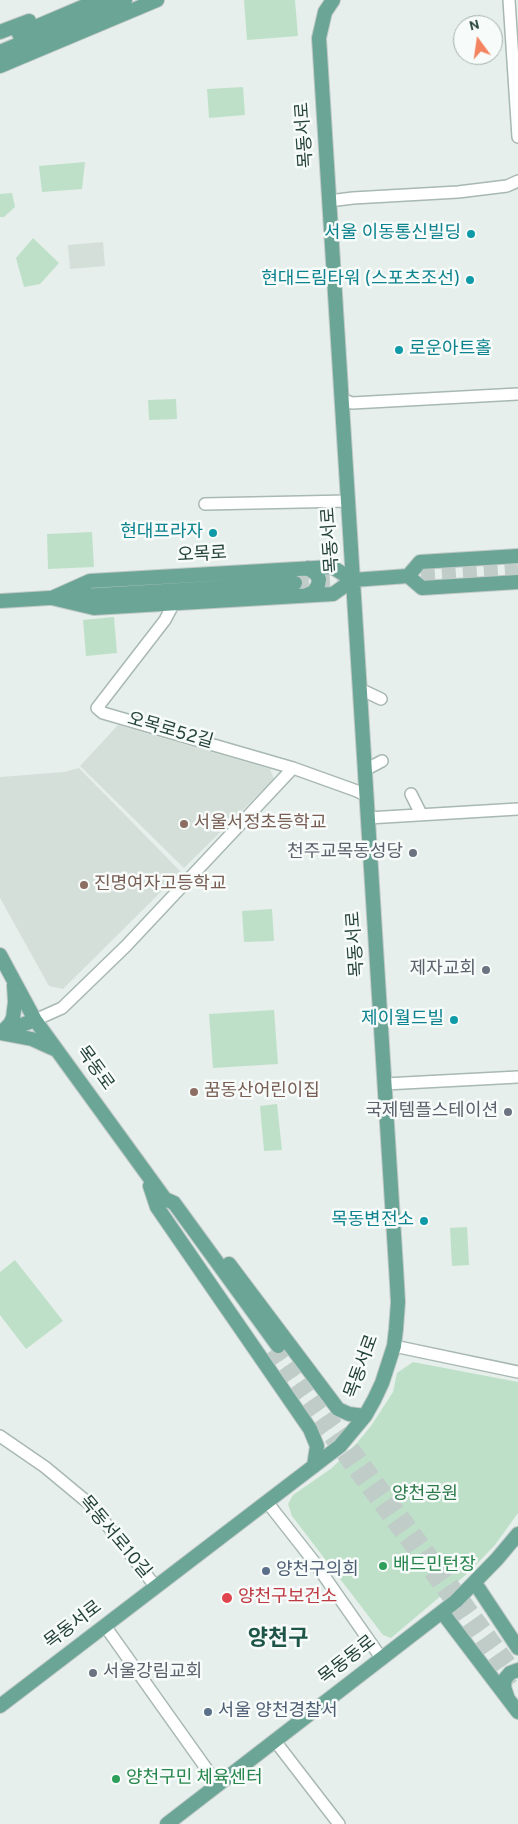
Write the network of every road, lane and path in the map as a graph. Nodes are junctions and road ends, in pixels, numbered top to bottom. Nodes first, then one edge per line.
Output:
1 (78, 0) edge
2 (99, 0) edge
3 (125, 0) edge
4 (157, 0) edge
5 (333, 0) edge
6 (509, 0) edge
7 (325, 6) edge
8 (4, 29) edge
9 (0, 42) edge
10 (0, 52) edge
11 (0, 66) edge
12 (517, 97) edge
13 (518, 137) edge
14 (518, 181) edge
15 (329, 201) junction
16 (518, 394) edge
17 (342, 399) junction
18 (348, 500) junction
19 (205, 504) dead end
20 (518, 556) edge
21 (308, 568) junction
22 (408, 576) junction
23 (353, 580) junction
24 (518, 582) edge
25 (295, 583) tunnel mouth
26 (306, 595) junction
27 (52, 598) junction
28 (0, 601) edge
29 (174, 603) junction
30 (360, 690) junction
31 (381, 699) dead end
32 (382, 761) dead end
33 (293, 768) junction
34 (365, 770) junction
35 (411, 794) dead end
36 (367, 796) junction
37 (518, 808) edge
38 (421, 814) junction
39 (368, 818) junction
40 (0, 955) edge
41 (14, 982) junction
42 (35, 1020) junction
43 (0, 1033) edge
44 (58, 1051) junction
45 (518, 1077) edge
46 (385, 1084) junction
47 (144, 1171) junction
48 (394, 1346) junction
49 (273, 1350) tunnel mouth
50 (518, 1372) edge
51 (365, 1416) junction
52 (0, 1436) edge
53 (314, 1466) junction
54 (267, 1502) junction
55 (518, 1534) edge
56 (475, 1583) junction
57 (156, 1587) junction
58 (442, 1612) junction
59 (105, 1626) junction
60 (518, 1648) edge
61 (382, 1659) junction
62 (518, 1670) edge
63 (512, 1693) edge
64 (0, 1706) edge
65 (518, 1712) edge
66 (275, 1741) junction
67 (218, 1785) junction
68 (167, 1824) edge
69 (339, 1824) edge

1 - 8 main road
2 - 9 main road
3 - 10 main road
4 - 11 main road
5 - 7 main road, 목동서로
6 - 12 street
7 - 15 main road, 목동서로
12 - 13 street
14 - 15 street
15 - 17 main road, 목동서로
16 - 17 street
17 - 18 main road, 목동서로
18 - 19 street
18 - 23 main road, 목동서로
20 - 22 main road
21 - 23 main road, 오목로
21 - 26 main road
21 - 27 main road, 오목로
22 - 23 main road
22 - 24 main road
23 - 26 main road, 오목로
23 - 30 main road, 목동서로
25 - 27 main road, 오목로
26 - 29 main road, 오목로
27 - 28 main road, 오목로
27 - 29 main road, 오목로
29 - 33 street, 오목로52길
30 - 31 street
30 - 34 main road, 목동서로
32 - 34 street
33 - 36 street, 오목로52길
33 - 42 street
34 - 36 main road, 목동서로
35 - 38 street
36 - 39 main road, 목동서로
37 - 38 street
38 - 39 street
39 - 46 main road, 목동서로
40 - 41 main road, 목동로
41 - 42 main road, 목동로
41 - 43 main road
42 - 43 main road
42 - 44 main road, 목동로
43 - 44 main road
44 - 47 main road, 목동로
45 - 46 street
46 - 48 main road, 목동서로
47 - 49 main road, 목동로
47 - 51 main road
47 - 53 main road
48 - 50 street
48 - 51 main road, 목동서로
51 - 53 main road, 목동서로
52 - 57 street, 목동서로10길
53 - 54 main road, 목동서로
54 - 57 main road, 목동서로
54 - 61 street
55 - 56 main road, 목동동로
56 - 58 main road, 목동동로
56 - 60 main road
57 - 59 main road, 목동서로
58 - 61 main road, 목동동로
58 - 63 main road
59 - 64 main road, 목동서로
59 - 67 street
61 - 66 main road, 목동동로
62 - 63 main road
63 - 65 main road
66 - 67 main road, 목동동로
66 - 69 street
67 - 68 main road, 목동동로

